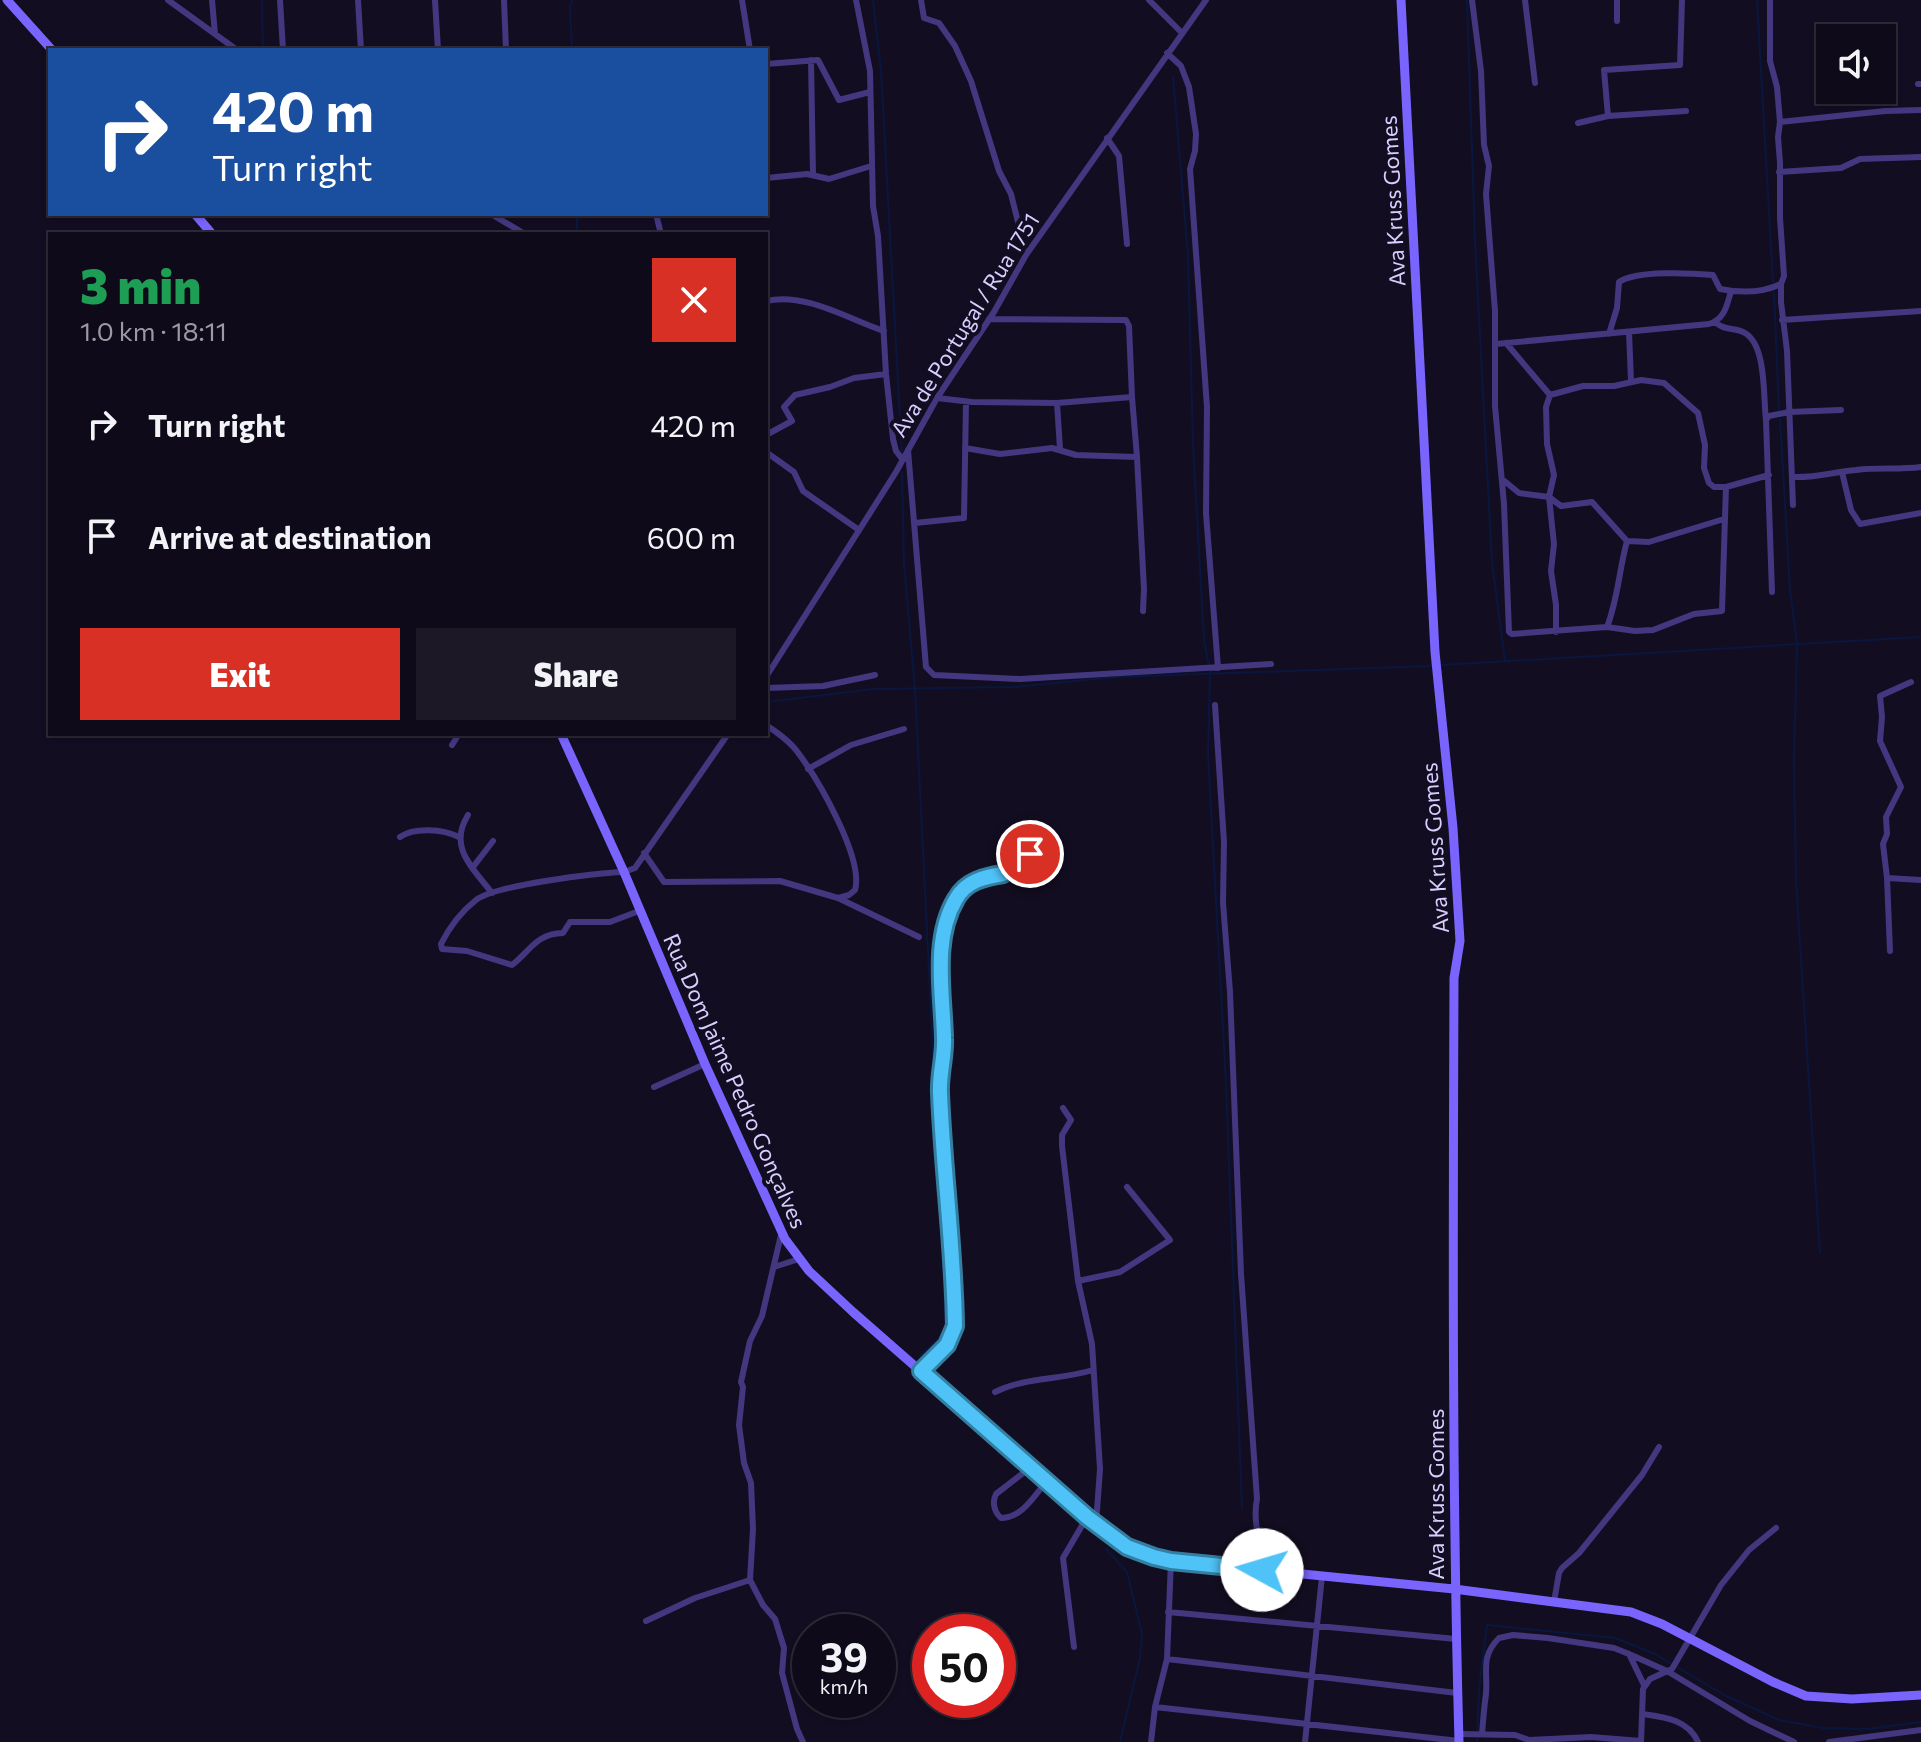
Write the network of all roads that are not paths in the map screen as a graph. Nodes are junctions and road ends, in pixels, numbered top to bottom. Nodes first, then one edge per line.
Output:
1 (7, 0) edge
2 (168, 0) edge
3 (212, 0) edge
4 (280, 0) edge
5 (358, 0) edge
6 (435, 0) edge
7 (504, 0) edge
8 (742, 0) edge
9 (856, 0) edge
10 (921, 0) edge
11 (1149, 0) edge
12 (1206, 0) edge
13 (1401, 0) edge
14 (1472, 0) edge
15 (1525, 0) edge
16 (1617, 0) edge
17 (1682, 0) edge
18 (1770, 0) edge
19 (1617, 21) dead end
20 (1181, 32) junction
21 (215, 34) junction
22 (50, 48) edge
23 (234, 48) edge
24 (283, 48) edge
25 (361, 48) edge
26 (438, 48) edge
27 (506, 48) edge
28 (750, 48) edge
29 (1167, 53) junction
30 (811, 60) junction
31 (768, 64) edge
32 (1535, 83) dead end
33 (870, 92) junction
34 (1921, 110) edge
35 (1686, 111) dead end
36 (1608, 116) junction
37 (1780, 122) junction
38 (1578, 123) dead end
39 (1107, 138) junction
40 (1921, 157) edge
41 (871, 166) junction
42 (1779, 172) junction
43 (813, 175) junction
44 (768, 178) edge
45 (197, 216) edge
46 (494, 216) edge
47 (210, 232) edge
48 (522, 232) edge
49 (1127, 244) dead end
50 (1026, 255) junction
51 (1781, 284) junction
52 (1731, 291) junction
53 (768, 301) edge
54 (1921, 311) edge
55 (989, 319) junction
56 (1782, 320) junction
57 (1715, 322) junction
58 (884, 331) junction
59 (1629, 332) junction
60 (1609, 334) junction
61 (1506, 343) junction
62 (1496, 344) junction
63 (886, 374) junction
64 (1631, 381) junction
65 (1550, 395) junction
66 (1132, 397) junction
67 (937, 398) junction
68 (966, 402) junction
69 (1057, 403) junction
70 (1841, 410) dead end
71 (1789, 412) junction
72 (1766, 420) junction
73 (768, 434) edge
74 (965, 448) junction
75 (1060, 449) junction
76 (908, 450) junction
77 (768, 453) edge
78 (1137, 457) junction
79 (903, 460) junction
80 (1921, 467) edge
81 (1842, 472) junction
82 (1769, 475) junction
83 (1792, 477) junction
84 (1502, 479) junction
85 (1726, 487) junction
86 (1549, 497) junction
87 (1793, 505) dead end
88 (1921, 513) edge
89 (1724, 519) junction
90 (915, 523) junction
91 (859, 530) junction
92 (1627, 541) junction
93 (1772, 592) dead end
94 (1143, 611) dead end
95 (1607, 627) junction
96 (1556, 632) junction
97 (1271, 664) dead end
98 (1218, 668) junction
99 (768, 674) edge
100 (875, 675) dead end
101 (1911, 682) dead end
102 (768, 688) edge
103 (1215, 705) dead end
104 (768, 727) edge
105 (904, 729) dead end
106 (458, 736) edge
107 (562, 736) edge
108 (727, 736) edge
109 (452, 745) dead end
110 (808, 769) junction
111 (468, 815) dead end
112 (400, 837) dead end
113 (459, 837) junction
114 (493, 841) dead end
115 (1060, 846) dead end
116 (644, 853) junction
117 (473, 867) junction
118 (624, 872) junction
119 (1887, 878) junction
120 (1921, 880) edge
121 (492, 893) junction
122 (838, 898) junction
123 (639, 911) junction
124 (919, 937) dead end
125 (1890, 951) dead end
126 (705, 1064) junction
127 (654, 1087) dead end
128 (1063, 1108) dead end
129 (1127, 1187) dead end
130 (782, 1233) junction
131 (799, 1259) junction
132 (774, 1267) junction
133 (1078, 1281) junction
134 (1093, 1370) junction
135 (921, 1371) junction
136 (995, 1392) dead end
137 (1659, 1447) dead end
138 (1031, 1467) junction
139 (1046, 1482) junction
140 (1087, 1517) junction
141 (1096, 1524) junction
142 (1776, 1528) dead end
143 (1171, 1561) junction
144 (1262, 1570) junction
145 (1322, 1576) junction
146 (750, 1580) junction
147 (1454, 1589) junction
148 (1554, 1602) junction
149 (1168, 1612) junction
150 (646, 1621) dead end
151 (1315, 1627) junction
152 (1456, 1639) junction
153 (1690, 1639) junction
154 (1074, 1647) dead end
155 (1629, 1654) junction
156 (1167, 1659) junction
157 (1670, 1670) junction
158 (1311, 1676) junction
159 (1644, 1685) junction
160 (1457, 1693) junction
161 (1921, 1695) edge
162 (1155, 1707) junction
163 (1642, 1714) junction
164 (1306, 1725) junction
165 (1921, 1730) edge
166 (1478, 1734) junction
167 (1459, 1739) edge
168 (1848, 1741) edge
169 (803, 1742) edge
170 (1151, 1742) edge
171 (1305, 1742) edge
172 (1641, 1742) edge
173 (1698, 1742) edge
174 (1794, 1742) edge
175 (1829, 1742) edge

1 - 22 main road
2 - 21 street
3 - 21 street
4 - 24 street
5 - 25 street
6 - 26 street
7 - 27 street
8 - 28 street
9 - 33 street
10 - 50 street
11 - 20 street
12 - 20 street, Ava de Portugal / Rua 1751
13 - 147 main road, Ava Kruss Gomes
14 - 62 street
15 - 32 street
16 - 19 street
17 - 36 street
18 - 37 street
20 - 29 street, Ava de Portugal / Rua 1751
21 - 23 street
29 - 39 street, Ava de Portugal / Rua 1751
29 - 98 street
30 - 31 street
30 - 33 street
30 - 43 street
33 - 41 street
34 - 37 street
35 - 36 street
36 - 38 street
37 - 42 street
39 - 49 street
39 - 50 street, Ava de Portugal / Rua 1751
40 - 42 street
41 - 43 street
41 - 58 street
42 - 51 street
43 - 44 street
45 - 47 main road
46 - 48 street
50 - 55 street, Ava de Portugal / Rua 1751
51 - 52 street
51 - 56 street
52 - 57 street
52 - 60 street
53 - 58 street
54 - 56 street
55 - 66 street
55 - 67 street, Ava de Portugal / Rua 1751
56 - 71 street
57 - 59 street
57 - 72 street
58 - 63 street
59 - 60 street
59 - 64 street
60 - 61 street
61 - 62 street
61 - 65 street
62 - 84 street
63 - 73 street
63 - 79 street
64 - 65 street
64 - 85 street
65 - 86 street
66 - 69 street
66 - 78 street
67 - 68 street
67 - 76 street, Ava de Portugal / Rua 1751
68 - 69 street
68 - 74 street
69 - 75 street
70 - 71 street
71 - 72 street
71 - 83 street
72 - 82 street
74 - 75 street
74 - 90 street
75 - 78 street
76 - 79 street, Ava de Portugal / Rua 1751
76 - 90 street
77 - 91 street
78 - 94 street
79 - 91 street, Ava de Portugal / Rua 1751
80 - 81 street
81 - 83 street
81 - 88 street
82 - 85 street
82 - 93 street
83 - 87 street
84 - 86 street
84 - 96 street
85 - 89 street
86 - 92 street
86 - 96 street
89 - 92 street
89 - 95 street
90 - 98 street
91 - 99 street, Ava de Portugal / Rua 1751
92 - 95 street
95 - 96 street
97 - 98 street
100 - 102 street
101 - 119 street
103 - 144 street
104 - 110 street
105 - 110 street
106 - 109 street
107 - 118 main road, Rua Dom Jaime Pedro Gonçalves
108 - 116 street
110 - 122 street
111 - 113 street
112 - 113 street
113 - 117 street
114 - 117 street
115 - 135 street
116 - 118 street
116 - 122 street
117 - 121 street
118 - 121 street
118 - 123 main road, Rua Dom Jaime Pedro Gonçalves
119 - 120 street
119 - 125 street
121 - 123 street
122 - 124 street
123 - 126 main road, Rua Dom Jaime Pedro Gonçalves
126 - 127 street
126 - 130 main road, Rua Dom Jaime Pedro Gonçalves
128 - 133 street
129 - 133 street
130 - 131 main road, Rua Dom Jaime Pedro Gonçalves
130 - 132 street
131 - 132 street
131 - 135 main road, Rua Dom Jaime Pedro Gonçalves
132 - 146 street
133 - 134 street
134 - 136 street
134 - 141 street
135 - 138 main road, Rua Dom Jaime Pedro Gonçalves
137 - 148 street
138 - 139 main road, Rua Dom Jaime Pedro Gonçalves
138 - 139 street
139 - 140 main road, Rua Dom Jaime Pedro Gonçalves
140 - 141 main road, Rua Dom Jaime Pedro Gonçalves
140 - 154 street
141 - 143 main road, Rua Dom Jaime Pedro Gonçalves
142 - 153 street
143 - 144 main road, Rua Dom Jaime Pedro Gonçalves
143 - 149 street
144 - 145 main road, Rua Dom Jaime Pedro Gonçalves
145 - 147 main road, Rua Dom Jaime Pedro Gonçalves
145 - 151 street
146 - 150 street
146 - 169 street
147 - 148 main road, Rua Dom Jaime Pedro Gonçalves
147 - 152 main road, Ava Kruss Gomes
148 - 153 main road, Rua Dom Jaime Pedro Gonçalves
149 - 151 street
149 - 156 street
151 - 152 street
151 - 158 street
152 - 160 main road, Ava Kruss Gomes
153 - 157 street
153 - 161 main road, Rua Dom Jaime Pedro Gonçalves
155 - 157 street
155 - 159 street
155 - 166 street
156 - 158 street
156 - 162 street
157 - 159 street
157 - 174 street
158 - 160 street
158 - 164 street
159 - 163 street
160 - 167 main road, Ava Kruss Gomes
162 - 164 street
162 - 170 street
163 - 172 street
163 - 173 street
164 - 167 street
164 - 171 street
165 - 168 street
166 - 167 street
166 - 172 street
168 - 175 street

